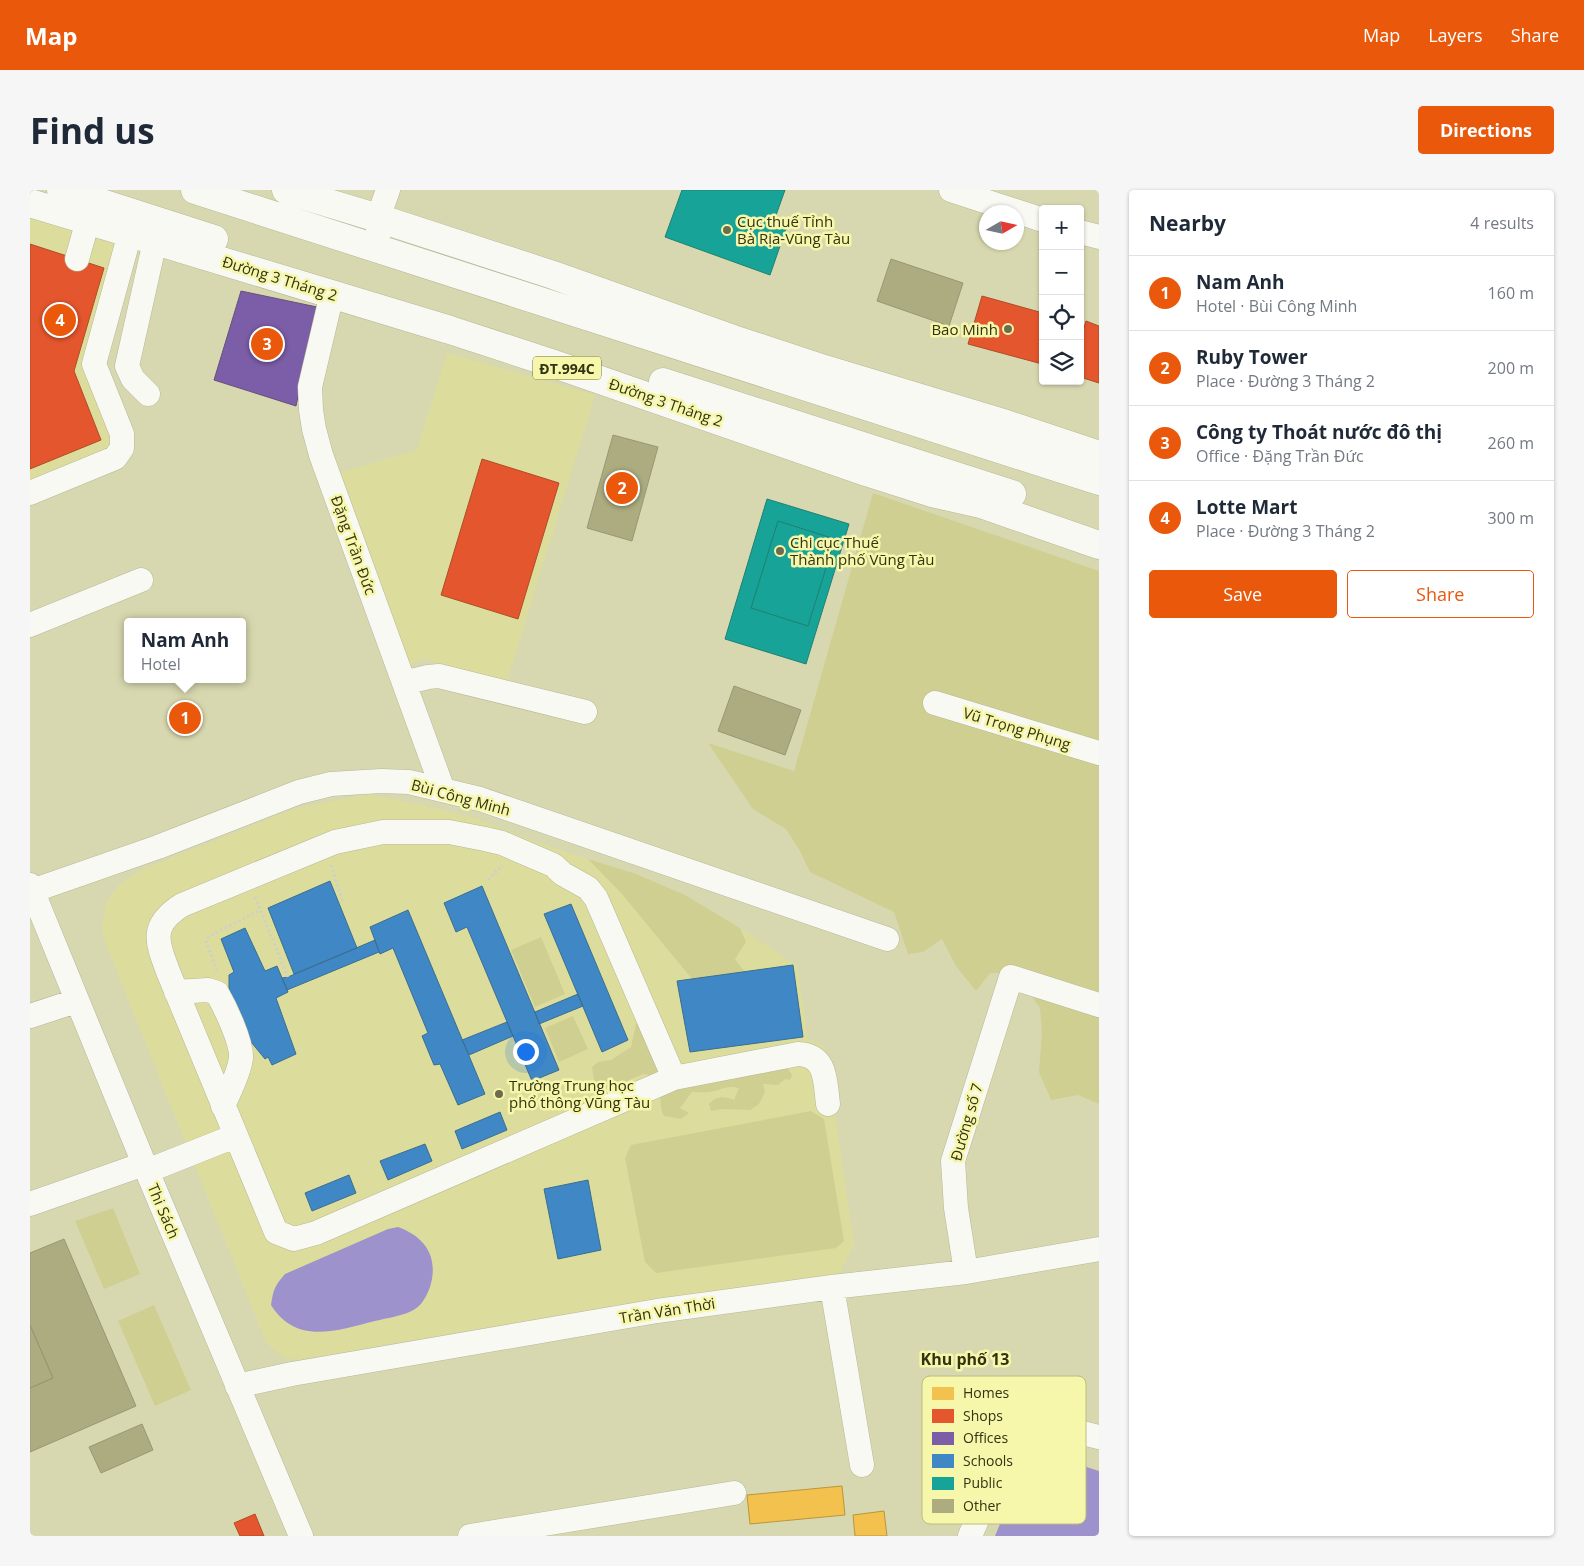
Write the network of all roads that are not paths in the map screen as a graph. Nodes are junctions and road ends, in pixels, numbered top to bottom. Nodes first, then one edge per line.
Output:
1 (61, 190) edge
2 (195, 190) edge
3 (286, 190) edge
4 (388, 190) edge
5 (951, 190) edge
6 (30, 203) edge
7 (378, 218) junction
8 (1039, 219) edge
9 (88, 220) junction
10 (140, 229) junction
11 (1084, 233) edge
12 (1099, 237) edge
13 (378, 249) junction
14 (77, 259) dead end
15 (332, 294) junction
16 (366, 296) junction
17 (557, 356) junction
18 (148, 394) dead end
19 (1099, 455) edge
20 (1099, 481) edge
21 (30, 493) edge
22 (1099, 525) edge
23 (1099, 545) edge
24 (141, 580) dead end
25 (30, 625) edge
26 (404, 683) junction
27 (936, 703) dead end
28 (585, 712) dead end
29 (1099, 753) edge
30 (443, 790) junction
31 (31, 888) edge
32 (887, 939) dead end
33 (176, 992) junction
34 (76, 1001) junction
35 (1099, 1005) edge
36 (30, 1016) edge
37 (674, 1078) junction
38 (828, 1104) dead end
39 (223, 1106) junction
40 (235, 1136) junction
41 (145, 1167) junction
42 (30, 1204) edge
43 (1099, 1249) edge
44 (966, 1272) junction
45 (832, 1287) junction
46 (237, 1386) junction
47 (1086, 1434) edge
48 (1099, 1437) edge
49 (862, 1465) dead end
50 (734, 1492) dead end
51 (975, 1524) edge
52 (301, 1536) edge
53 (470, 1536) edge
54 (970, 1536) edge

1 - 10 main road, Đường 3 Tháng 2 / ĐT.994C
2 - 13 main road
3 - 7 main road
4 - 7 street
5 - 8 street
6 - 9 main road, Đường 3 Tháng 2 / ĐT.994C
7 - 13 street
7 - 19 main road
9 - 10 main road, Đường 3 Tháng 2 / ĐT.994C
9 - 14 street
10 - 15 main road, Đường 3 Tháng 2 / ĐT.994C
10 - 16 main road, Đường 3 Tháng 2 / ĐT.994C
10 - 18 street
10 - 21 street
11 - 12 street
13 - 20 main road
15 - 16 main road, Đường 3 Tháng 2 / ĐT.994C
15 - 26 street, Đặng Trần Đức
16 - 17 main road, Đường 3 Tháng 2 / ĐT.994C
17 - 22 main road, Đường 3 Tháng 2 / ĐT.994C
17 - 23 main road, Đường 3 Tháng 2 / ĐT.994C
24 - 25 street
26 - 28 street
26 - 30 street, Đặng Trần Đức
27 - 29 street, Vũ Trọng Phụng
30 - 31 street, Bùi Công Minh
30 - 32 street, Bùi Công Minh
31 - 34 street, Thi Sách
33 - 37 street
33 - 39 street
33 - 39 street
34 - 36 street
34 - 41 street, Thi Sách
35 - 44 street, Đường số 7
37 - 38 street
37 - 40 street
39 - 40 street
40 - 41 street
41 - 42 street
41 - 46 street, Thi Sách
43 - 44 street, Trần Văn Thời
44 - 45 street, Trần Văn Thời
45 - 46 street, Trần Văn Thời
45 - 49 street
46 - 52 street, Thi Sách
47 - 48 street
50 - 53 street
51 - 54 street

